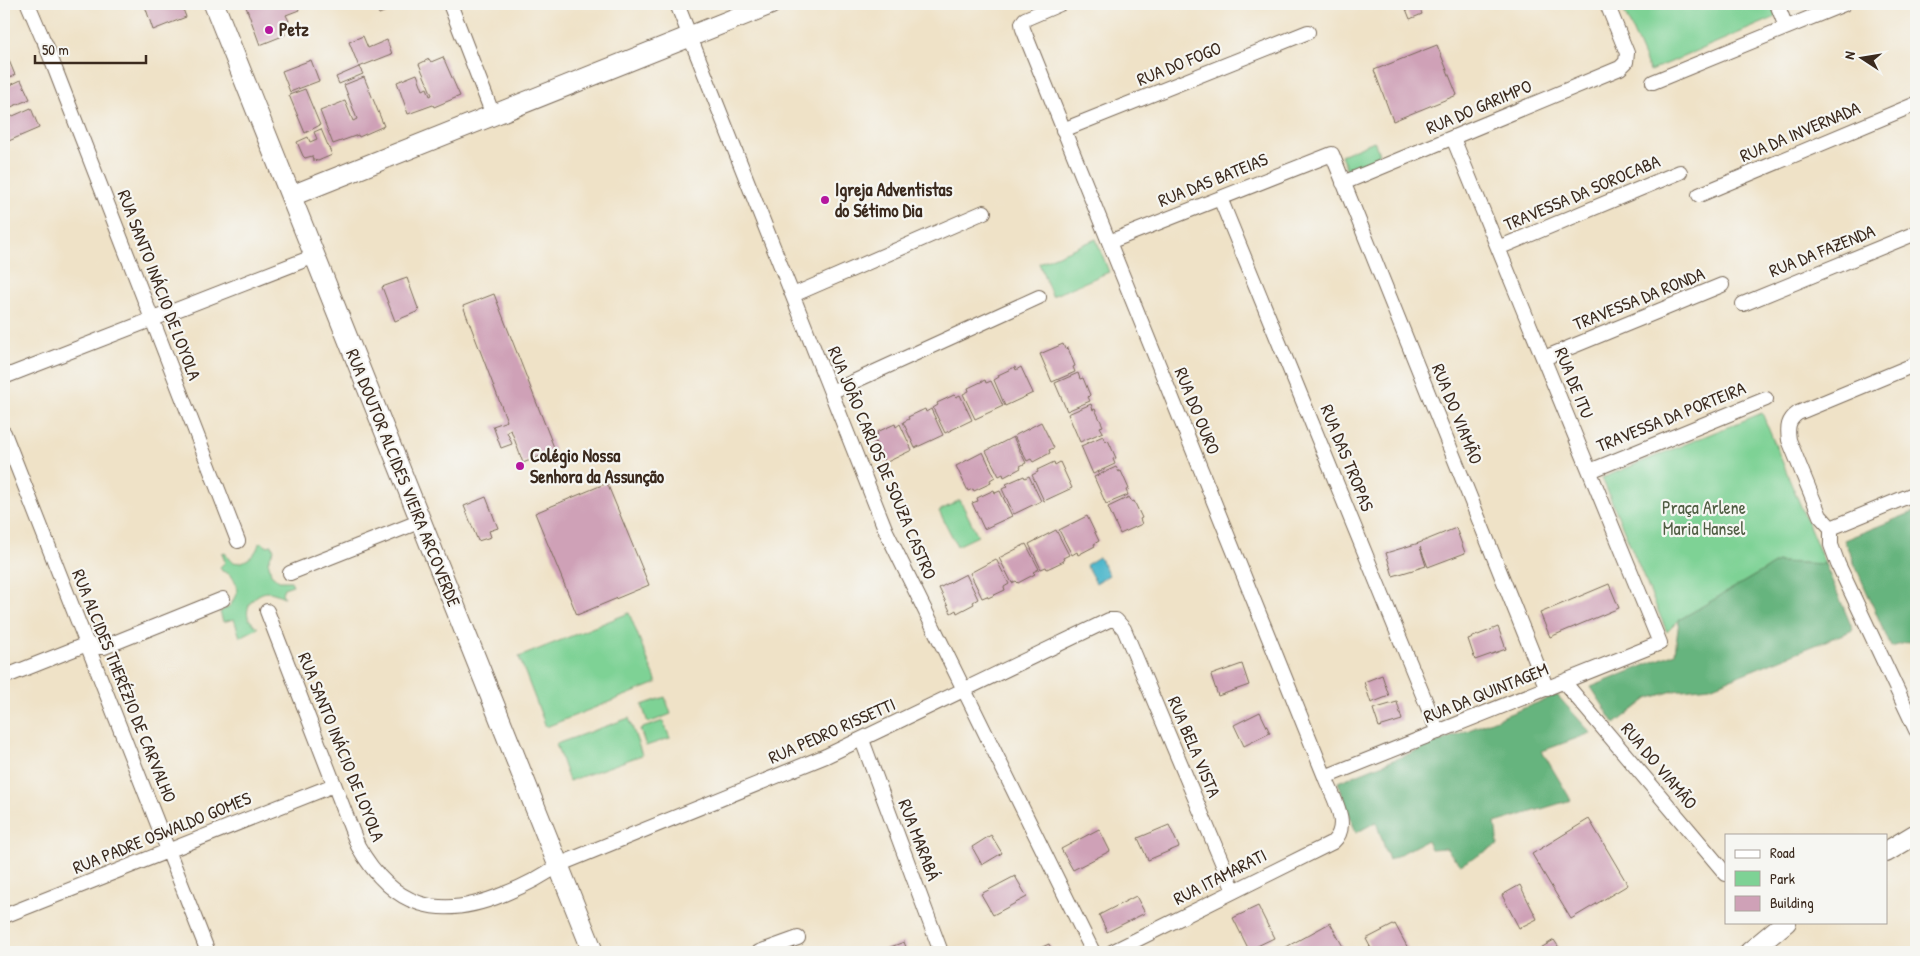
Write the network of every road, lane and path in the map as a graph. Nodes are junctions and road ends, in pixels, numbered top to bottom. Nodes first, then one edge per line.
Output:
1 (28, 4) edge
2 (214, 4) edge
3 (450, 4) edge
4 (677, 4) edge
5 (771, 4) edge
6 (1060, 4) edge
7 (1606, 4) edge
8 (1776, 4) edge
9 (1844, 4) edge
10 (1035, 8) edge
11 (1786, 27) junction
12 (1308, 32) dead end
13 (690, 36) junction
14 (1653, 82) dead end
15 (1916, 104) edge
16 (493, 115) junction
17 (1064, 130) junction
18 (1453, 138) junction
19 (1332, 154) joint
20 (1680, 172) dead end
21 (1343, 183) junction
22 (1698, 194) dead end
23 (291, 196) junction
24 (1220, 198) junction
25 (984, 212) dead end
26 (1916, 233) edge
27 (1108, 242) junction
28 (1498, 248) junction
29 (315, 256) junction
30 (1722, 285) dead end
31 (793, 295) junction
32 (1039, 297) dead end
33 (1743, 304) dead end
34 (152, 319) junction
35 (1544, 358) junction
36 (1916, 364) edge
37 (4, 377) edge
38 (831, 392) junction
39 (1766, 399) dead end
40 (4, 433) edge
41 (1590, 471) junction
42 (1916, 493) edge
43 (421, 521) junction
44 (1831, 528) junction
45 (238, 540) dead end
46 (290, 573) dead end
47 (223, 599) dead end
48 (267, 611) dead end
49 (1116, 620) joint
50 (1660, 643) joint
51 (87, 644) junction
52 (4, 677) edge
53 (1564, 682) junction
54 (1547, 689) junction
55 (964, 690) junction
56 (1916, 730) edge
57 (1438, 732) junction
58 (862, 740) junction
59 (1325, 777) junction
60 (334, 785) junction
61 (1342, 831) joint
62 (1916, 834) edge
63 (168, 851) junction
64 (1888, 851) edge
65 (558, 865) junction
66 (1725, 873) edge
67 (1234, 891) junction
68 (4, 916) edge
69 (798, 938) dead end
70 (208, 952) edge
71 (593, 952) edge
72 (759, 952) edge
73 (941, 952) edge
74 (1093, 952) edge
75 (1112, 952) edge

1 - 34 street, RUA SANTO INÁCIO DE LOYOLA
2 - 23 street, RUA DOUTOR ALCIDES VIEIRA ARCOVERDE
3 - 16 street
4 - 13 street, RUA JOÃO CARLOS DE SOUZA CASTRO
5 - 13 street
6 - 10 street
7 - 18 street, RUA DO GARIMPO
8 - 11 street
9 - 11 street
10 - 17 street, RUA DO OURO
11 - 14 street
12 - 17 street, RUA DO FOGO
13 - 16 street
13 - 31 street, RUA JOÃO CARLOS DE SOUZA CASTRO
15 - 22 street, RUA DA INVERNADA
16 - 23 street
17 - 27 street, RUA DO OURO
18 - 21 street, RUA DO GARIMPO
18 - 28 street, RUA DE ITU
19 - 21 street, RUA DO VIAMÃO
19 - 24 street, RUA DAS BATEIAS
20 - 28 street, TRAVESSA DA SOROCABA
21 - 54 street, RUA DO VIAMÃO
23 - 29 street, RUA DOUTOR ALCIDES VIEIRA ARCOVERDE
24 - 27 street, RUA DAS BATEIAS
24 - 57 street, RUA DAS TROPAS
25 - 31 street
26 - 33 street, RUA DA FAZENDA
27 - 59 street, RUA DO OURO
28 - 35 street, RUA DE ITU
29 - 34 street
29 - 43 street, RUA DOUTOR ALCIDES VIEIRA ARCOVERDE
30 - 35 street, TRAVESSA DA RONDA
31 - 38 street, RUA JOÃO CARLOS DE SOUZA CASTRO
32 - 38 street
34 - 37 street
34 - 45 street, RUA SANTO INÁCIO DE LOYOLA
35 - 41 street, RUA DE ITU
36 - 44 street
38 - 55 street, RUA JOÃO CARLOS DE SOUZA CASTRO
39 - 41 street, TRAVESSA DA PORTEIRA
40 - 51 street, RUA ALCIDES THERÉZIO DE CARVALHO
41 - 50 street, RUA DE ITU
42 - 44 street
43 - 46 street
43 - 65 street, RUA DOUTOR ALCIDES VIEIRA ARCOVERDE
44 - 56 street
47 - 51 street
48 - 60 street, RUA SANTO INÁCIO DE LOYOLA
49 - 55 street, RUA PEDRO RISSETTI
49 - 67 street, RUA BELA VISTA
50 - 53 street, RUA DA QUINTAGEM
51 - 52 street
51 - 63 street, RUA ALCIDES THERÉZIO DE CARVALHO
53 - 54 street, RUA DA QUINTAGEM
53 - 66 street, RUA DO VIAMÃO
54 - 57 street, RUA DA QUINTAGEM
55 - 58 street, RUA PEDRO RISSETTI
55 - 74 street, RUA JOÃO CARLOS DE SOUZA CASTRO
57 - 59 street, RUA DA QUINTAGEM
58 - 65 street, RUA PEDRO RISSETTI
58 - 73 street, RUA MARABÁ
59 - 61 street, RUA DO OURO
60 - 63 street, RUA PADRE OSWALDO GOMES
60 - 65 street, RUA SANTO INÁCIO DE LOYOLA
61 - 67 street, RUA ITAMARATI
62 - 64 street
63 - 68 street, RUA PADRE OSWALDO GOMES
63 - 70 street, RUA ALCIDES THERÉZIO DE CARVALHO
65 - 71 street, RUA DOUTOR ALCIDES VIEIRA ARCOVERDE
67 - 75 street, RUA ITAMARATI
69 - 72 street

